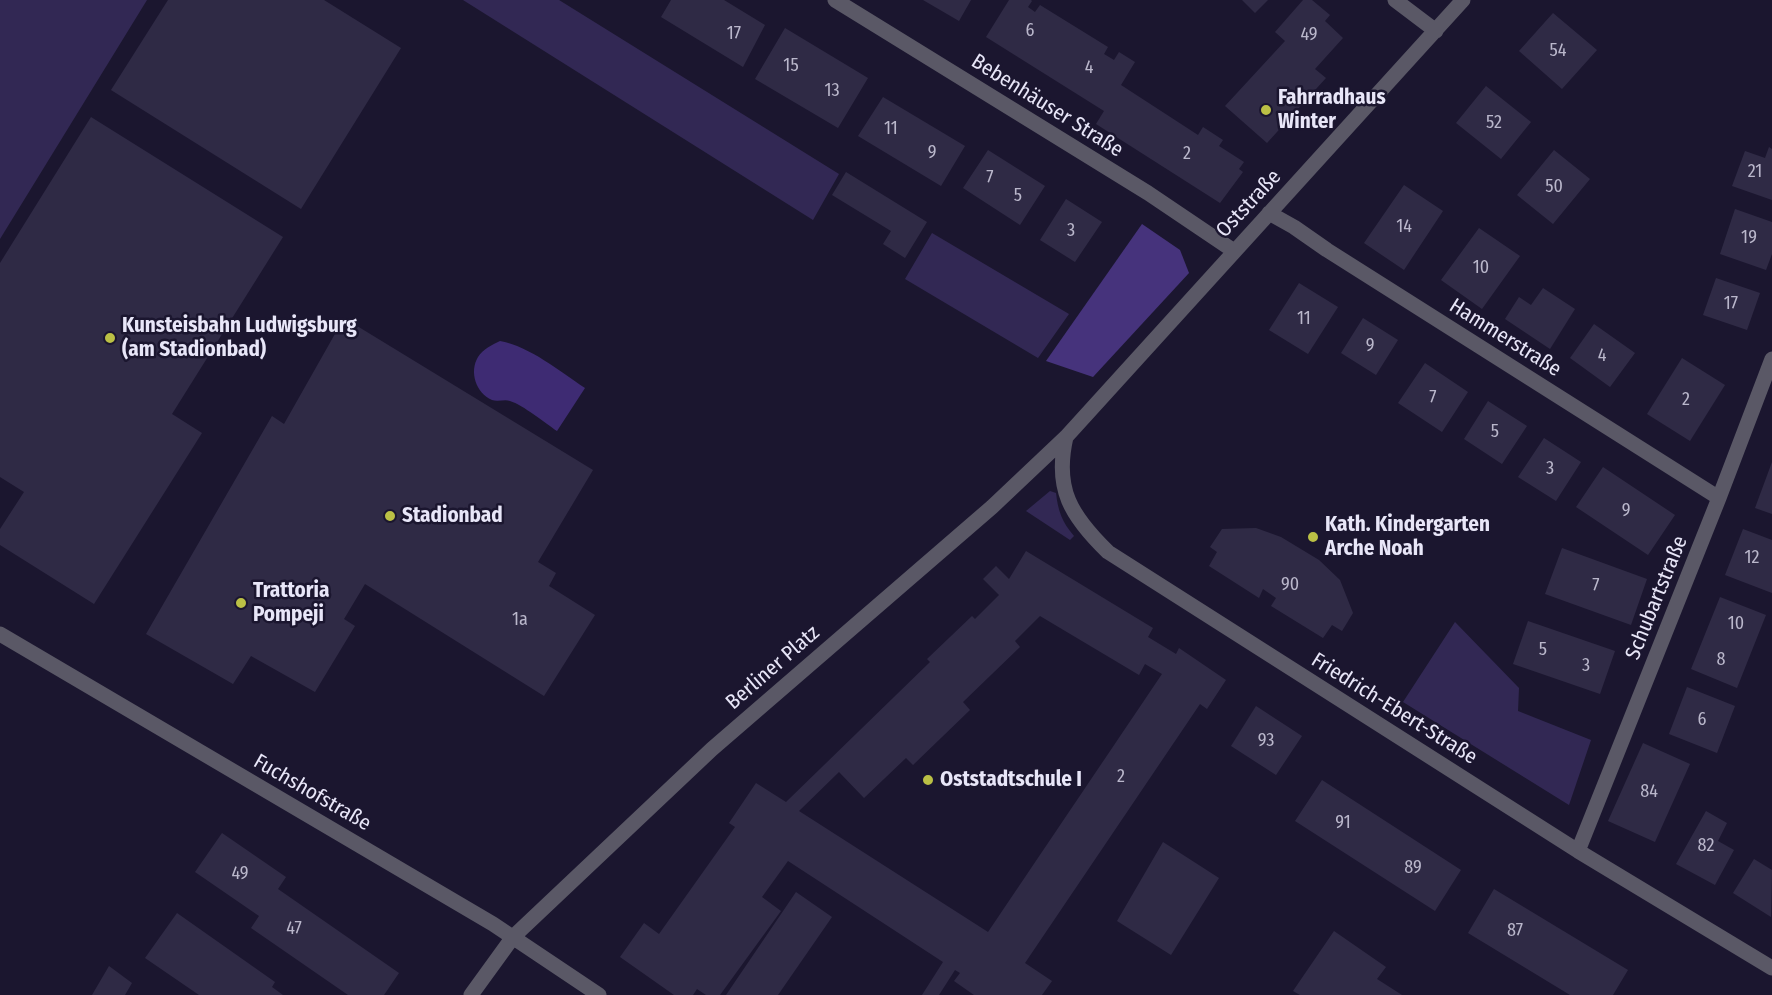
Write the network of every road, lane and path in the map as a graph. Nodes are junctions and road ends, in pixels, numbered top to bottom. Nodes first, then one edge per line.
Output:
1 (836, 0) edge
2 (1395, 0) edge
3 (1462, 0) edge
4 (1436, 31) junction
5 (1269, 213) junction
6 (1234, 251) junction
7 (1772, 359) edge
8 (1066, 437) junction
9 (1719, 498) junction
10 (0, 634) edge
11 (1578, 851) junction
12 (513, 938) junction
13 (1772, 968) edge
14 (471, 995) edge
15 (599, 995) edge

1 - 6 street, Bebenhäuser Straße
2 - 4 street
3 - 4 street, Oststraße
4 - 5 street, Oststraße
5 - 6 street, Oststraße
5 - 9 street, Hammerstraße
6 - 8 street, Oststraße
7 - 9 street, Schubartstraße
8 - 11 street, Friedrich-Ebert-Straße
8 - 12 street, Berliner Platz
9 - 11 street, Schubartstraße
10 - 12 street, Fuchshofstraße
11 - 13 street, Friedrich-Ebert-Straße
12 - 14 street
12 - 15 street, Fuchshofstraße

